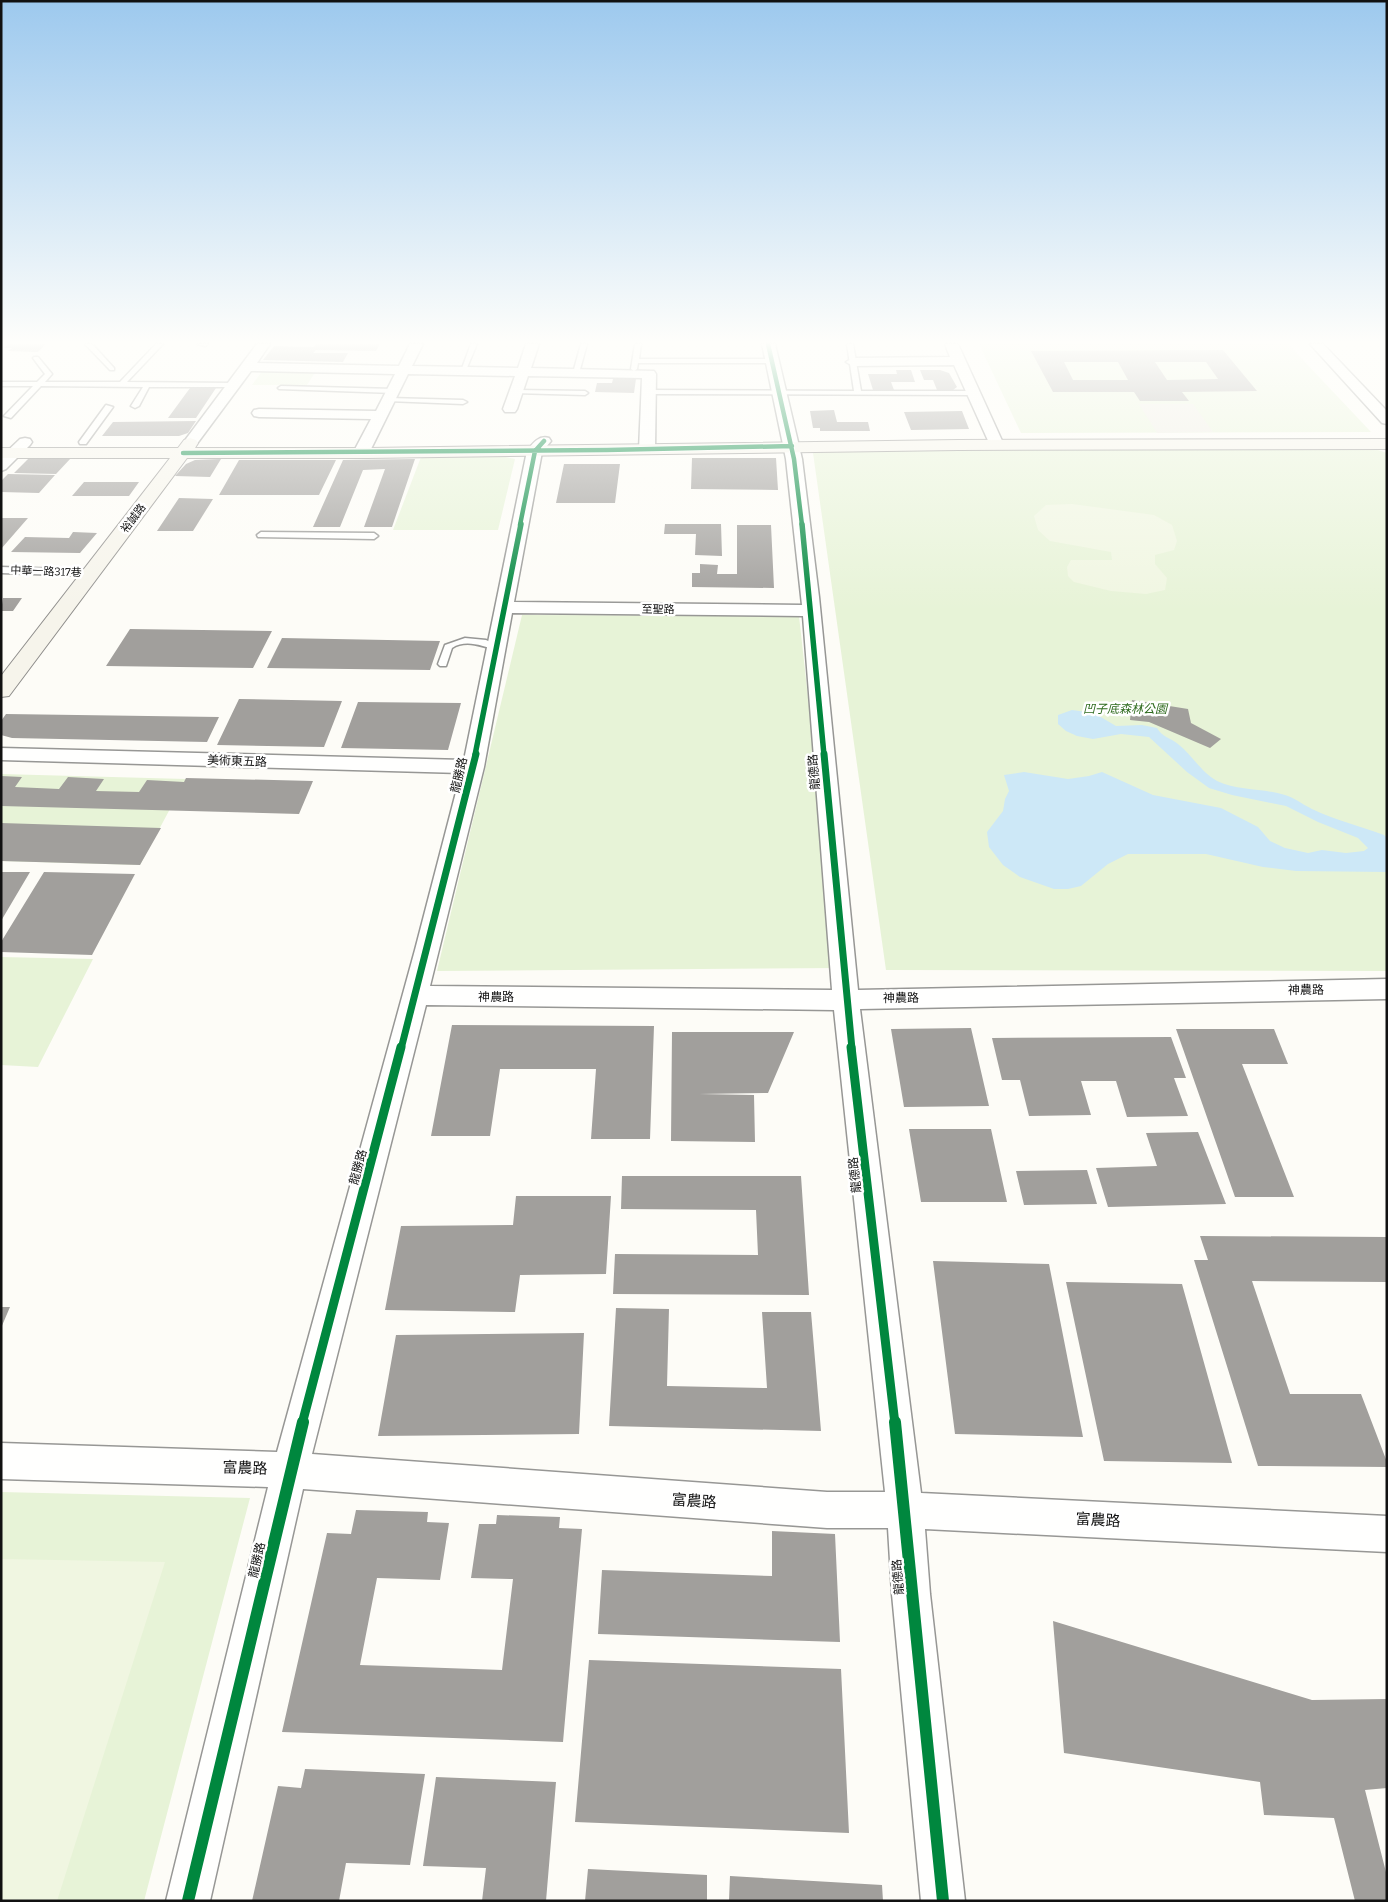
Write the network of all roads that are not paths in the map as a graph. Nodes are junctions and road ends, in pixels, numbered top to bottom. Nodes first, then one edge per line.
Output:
1 (90, 433) edge
2 (198, 433) edge
3 (372, 433) edge
4 (648, 433) edge
5 (789, 433) edge
6 (992, 433) edge
7 (1387, 436) edge
8 (1325, 440) junction
9 (996, 441) junction
10 (83, 442) junction
11 (791, 442) junction
12 (1387, 444) edge
13 (648, 445) junction
14 (540, 446) junction
15 (10, 448) edge
16 (187, 448) junction
17 (364, 448) junction
18 (1, 466) edge
19 (261, 536) dead end
20 (374, 536) dead end
21 (1, 570) edge
22 (92, 573) junction
23 (504, 607) junction
24 (811, 611) junction
25 (496, 648) junction
26 (443, 664) dead end
27 (1, 692) edge
28 (1, 754) edge
29 (473, 768) junction
30 (1387, 989) edge
31 (415, 995) junction
32 (846, 1000) junction
33 (1, 1461) edge
34 (290, 1470) junction
35 (905, 1510) junction
36 (1387, 1534) edge
37 (188, 1901) edge
38 (942, 1901) edge

1 - 10 lane
2 - 16 street, 裕誠路
3 - 17 street
4 - 13 street
5 - 11 street, 龍德路
6 - 9 street
7 - 8 street
8 - 9 street
8 - 12 street
9 - 11 street
10 - 15 street
10 - 16 street
11 - 13 street
11 - 24 street, 龍德路
13 - 14 street
14 - 17 street
14 - 23 street, 龍勝路
15 - 16 street
15 - 18 street
16 - 17 street
16 - 22 street, 裕誠路
19 - 20 lane
21 - 22 lane, 中華一路317巷
22 - 27 street, 裕誠路
23 - 24 street, 至聖路
23 - 25 street, 龍勝路
24 - 32 street, 龍德路
25 - 26 lane
25 - 29 street, 龍勝路
28 - 29 street, 美術東五路
29 - 31 street, 龍勝路
30 - 32 street, 神農路
31 - 32 street, 神農路
31 - 34 street, 龍勝路
32 - 35 street, 龍德路
33 - 34 street, 富農路
34 - 35 street, 富農路
34 - 37 street, 龍勝路
35 - 36 street, 富農路
35 - 38 street, 龍德路

